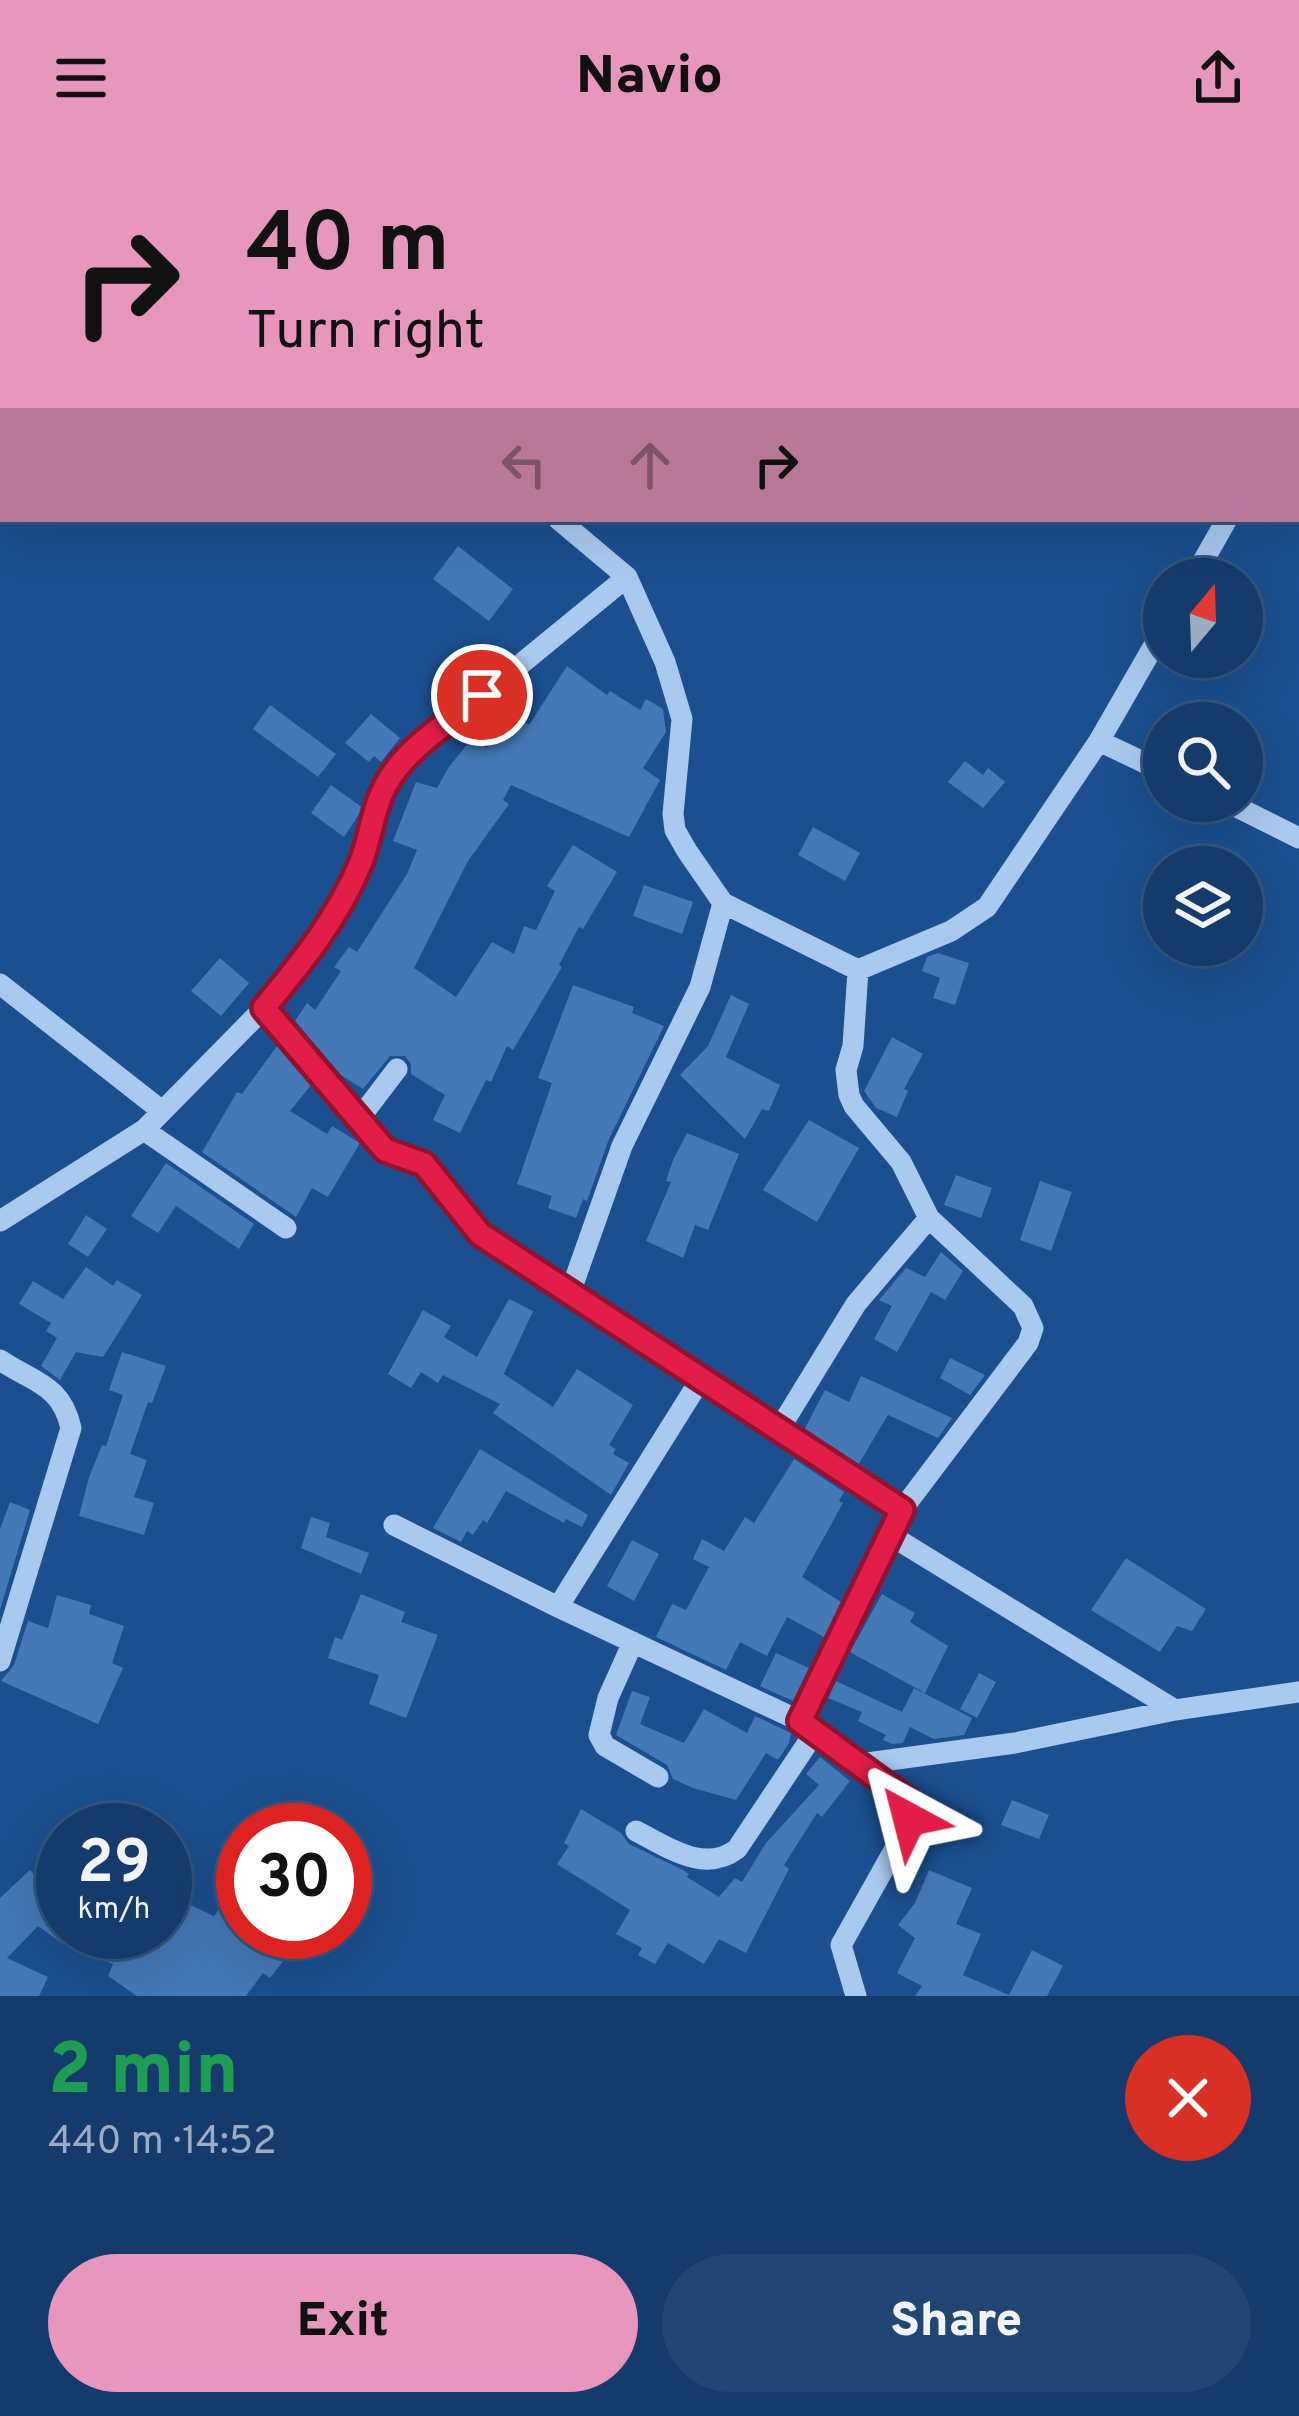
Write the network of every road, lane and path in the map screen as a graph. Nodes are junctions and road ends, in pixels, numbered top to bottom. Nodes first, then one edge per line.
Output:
1 (562, 522) edge
2 (1225, 522) edge
3 (1204, 558) edge
4 (627, 577) junction
5 (1143, 665) edge
6 (1099, 741) junction
7 (1143, 762) edge
8 (1263, 820) edge
9 (1299, 838) edge
10 (723, 903) junction
11 (858, 970) junction
12 (0, 984) edge
13 (264, 1008) junction
14 (397, 1069) dead end
15 (162, 1111) junction
16 (359, 1119) junction
17 (143, 1130) junction
18 (929, 1217) junction
19 (0, 1221) edge
20 (286, 1228) dead end
21 (570, 1293) junction
22 (0, 1360) edge
23 (702, 1377) junction
24 (778, 1431) junction
25 (902, 1510) junction
26 (394, 1525) dead end
27 (890, 1535) junction
28 (558, 1607) junction
29 (632, 1642) junction
30 (0, 1661) edge
31 (1299, 1692) edge
32 (1174, 1710) junction
33 (807, 1726) junction
34 (860, 1764) junction
35 (658, 1777) dead end
36 (636, 1831) dead end
37 (856, 1996) edge

1 - 4 street
2 - 3 street
4 - 10 street
4 - 13 street
5 - 6 street
6 - 7 street
6 - 11 street
8 - 9 street
10 - 11 street
10 - 21 street
11 - 18 street
12 - 15 street
13 - 15 street
13 - 16 street
14 - 16 street
15 - 17 street
16 - 21 street
17 - 19 street
17 - 20 street
18 - 24 street
18 - 25 street
21 - 23 street
22 - 30 street
23 - 24 street
23 - 28 street
24 - 25 street
25 - 27 street
26 - 28 street
27 - 32 street
27 - 33 street
28 - 29 street
29 - 33 street
29 - 35 street
31 - 32 street
32 - 34 street
33 - 34 street
33 - 36 street
34 - 37 street

